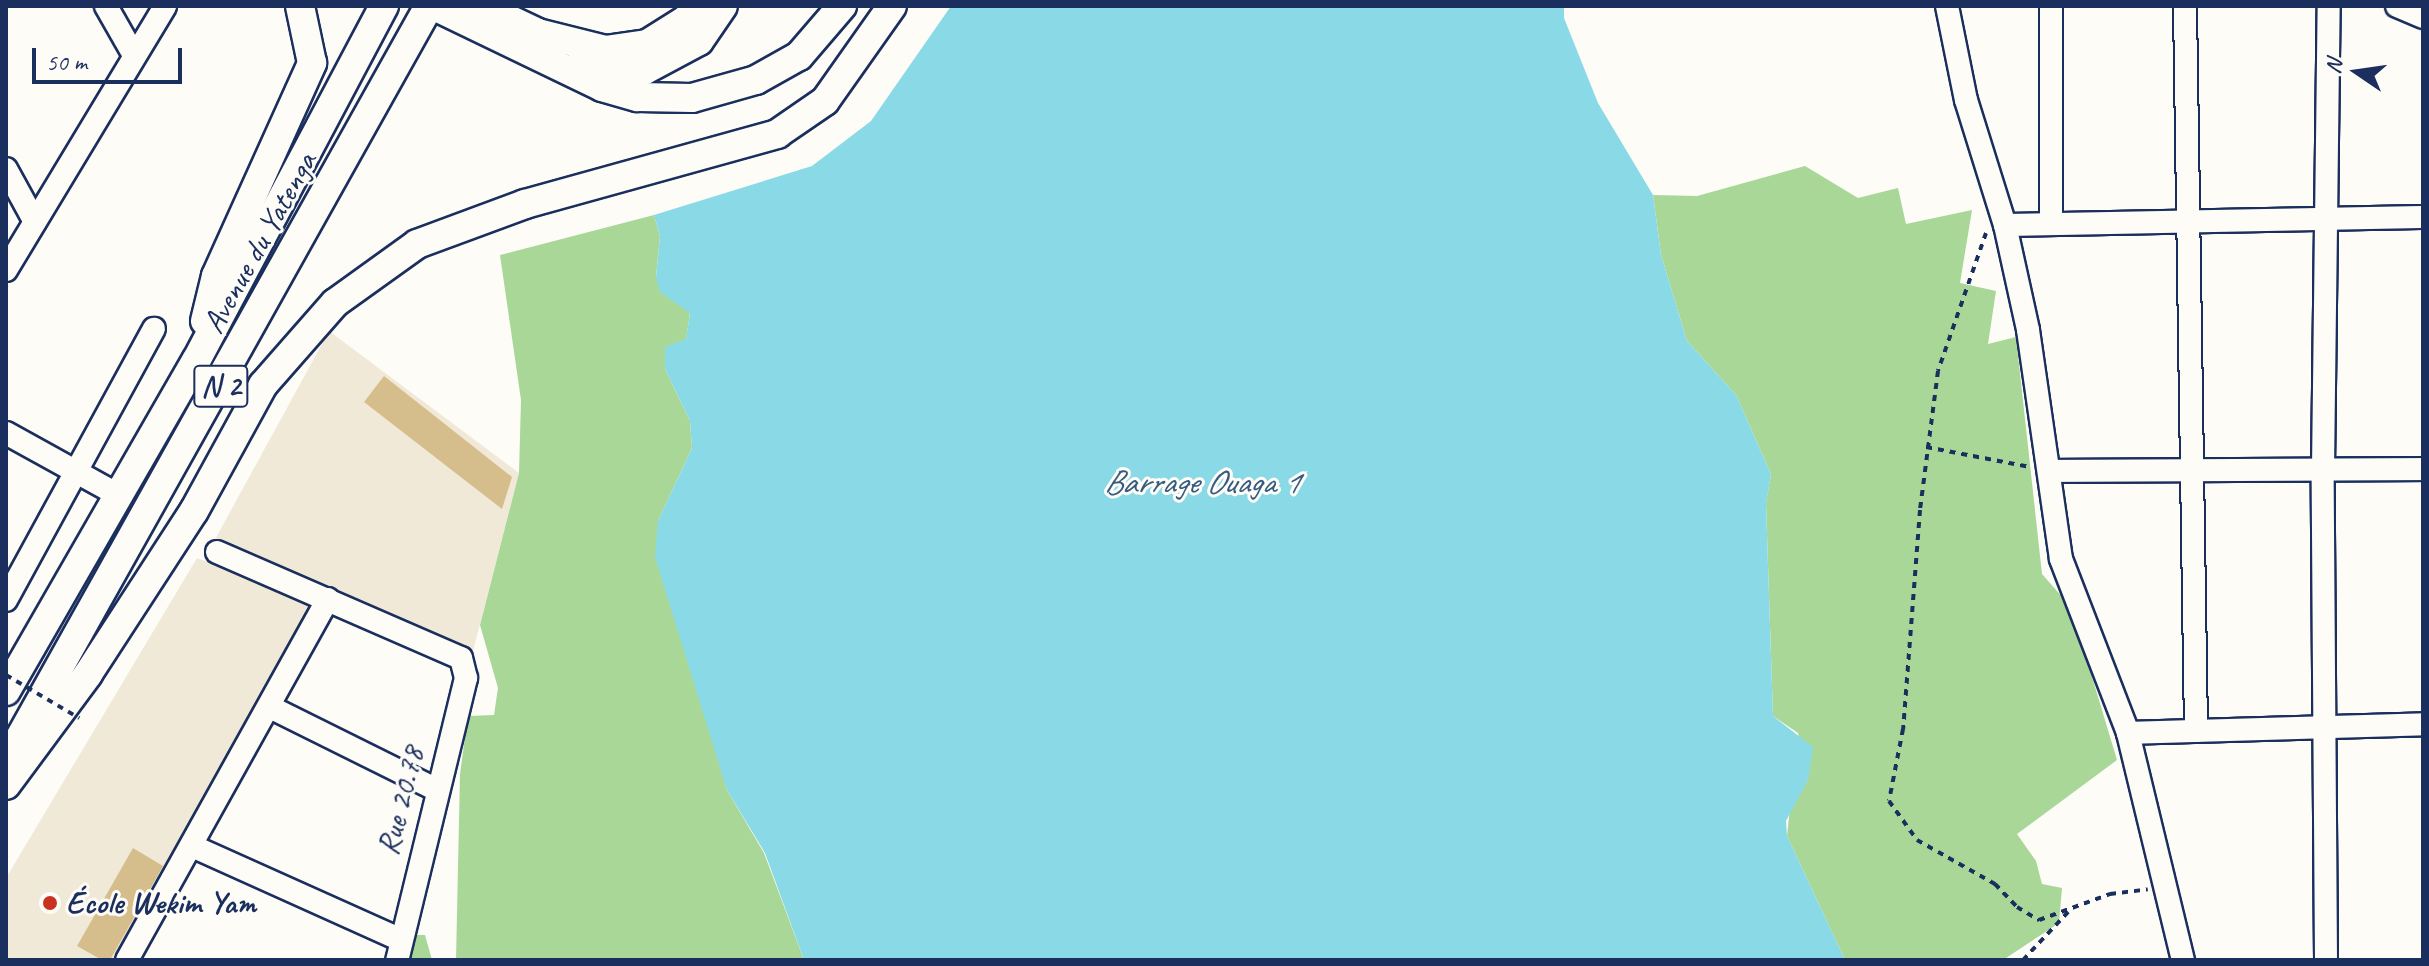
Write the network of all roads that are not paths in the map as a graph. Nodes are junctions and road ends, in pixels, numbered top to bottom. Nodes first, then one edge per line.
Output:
1 (106, 6) edge
2 (165, 6) edge
3 (300, 6) edge
4 (384, 6) edge
5 (432, 6) edge
6 (696, 6) edge
7 (723, 6) edge
8 (842, 6) edge
9 (892, 6) edge
10 (1947, 6) edge
11 (2051, 6) edge
12 (2185, 6) edge
13 (2329, 6) edge
14 (2397, 6) edge
15 (481, 13) edge
16 (2423, 17) edge
17 (134, 55) junction
18 (542, 59) junction
19 (6, 169) edge
20 (2423, 217) edge
21 (2324, 218) junction
22 (2188, 221) junction
23 (35, 222) junction
24 (2051, 224) junction
25 (2005, 225) junction
26 (6, 270) edge
27 (154, 329) dead end
28 (196, 361) junction
29 (6, 433) edge
30 (2323, 469) junction
31 (2423, 469) edge
32 (2050, 471) junction
33 (76, 472) junction
34 (2193, 473) junction
35 (120, 496) junction
36 (217, 552) dead end
37 (328, 599) junction
38 (6, 600) edge
39 (6, 691) edge
40 (272, 708) junction
41 (2423, 724) edge
42 (2326, 727) junction
43 (2196, 731) junction
44 (2128, 733) junction
45 (6, 762) edge
46 (6, 785) edge
47 (435, 789) junction
48 (192, 846) junction
49 (399, 950) edge
50 (127, 960) edge
51 (2183, 960) edge
52 (2326, 960) edge

1 - 17 street
2 - 17 street
3 - 28 main road
4 - 28 main road, Avenue du Yatenga / N 2
5 - 15 main road
5 - 45 main road, Avenue du Yatenga / N 2
6 - 15 main road
7 - 18 main road
8 - 18 main road
9 - 46 main road
10 - 25 street
11 - 24 street
12 - 22 street
13 - 21 street
14 - 16 street
15 - 18 main road
17 - 23 street
19 - 23 street
20 - 21 street
21 - 22 street
21 - 30 street
22 - 24 street
22 - 34 street
23 - 26 street
24 - 25 street
25 - 32 street
27 - 33 street
28 - 35 main road, Avenue du Yatenga / N 2
29 - 33 street
30 - 31 street
30 - 34 street
30 - 42 street
32 - 34 street
32 - 44 street
33 - 35 street
33 - 38 street
34 - 43 street
35 - 39 main road, Avenue du Yatenga / N 2
36 - 37 street
37 - 40 street
37 - 47 street, Rue 20.78
40 - 47 street
40 - 48 street
41 - 42 street
42 - 43 street
42 - 52 street
43 - 44 street
44 - 51 street
47 - 49 street, Rue 20.78
48 - 49 street
48 - 50 street

